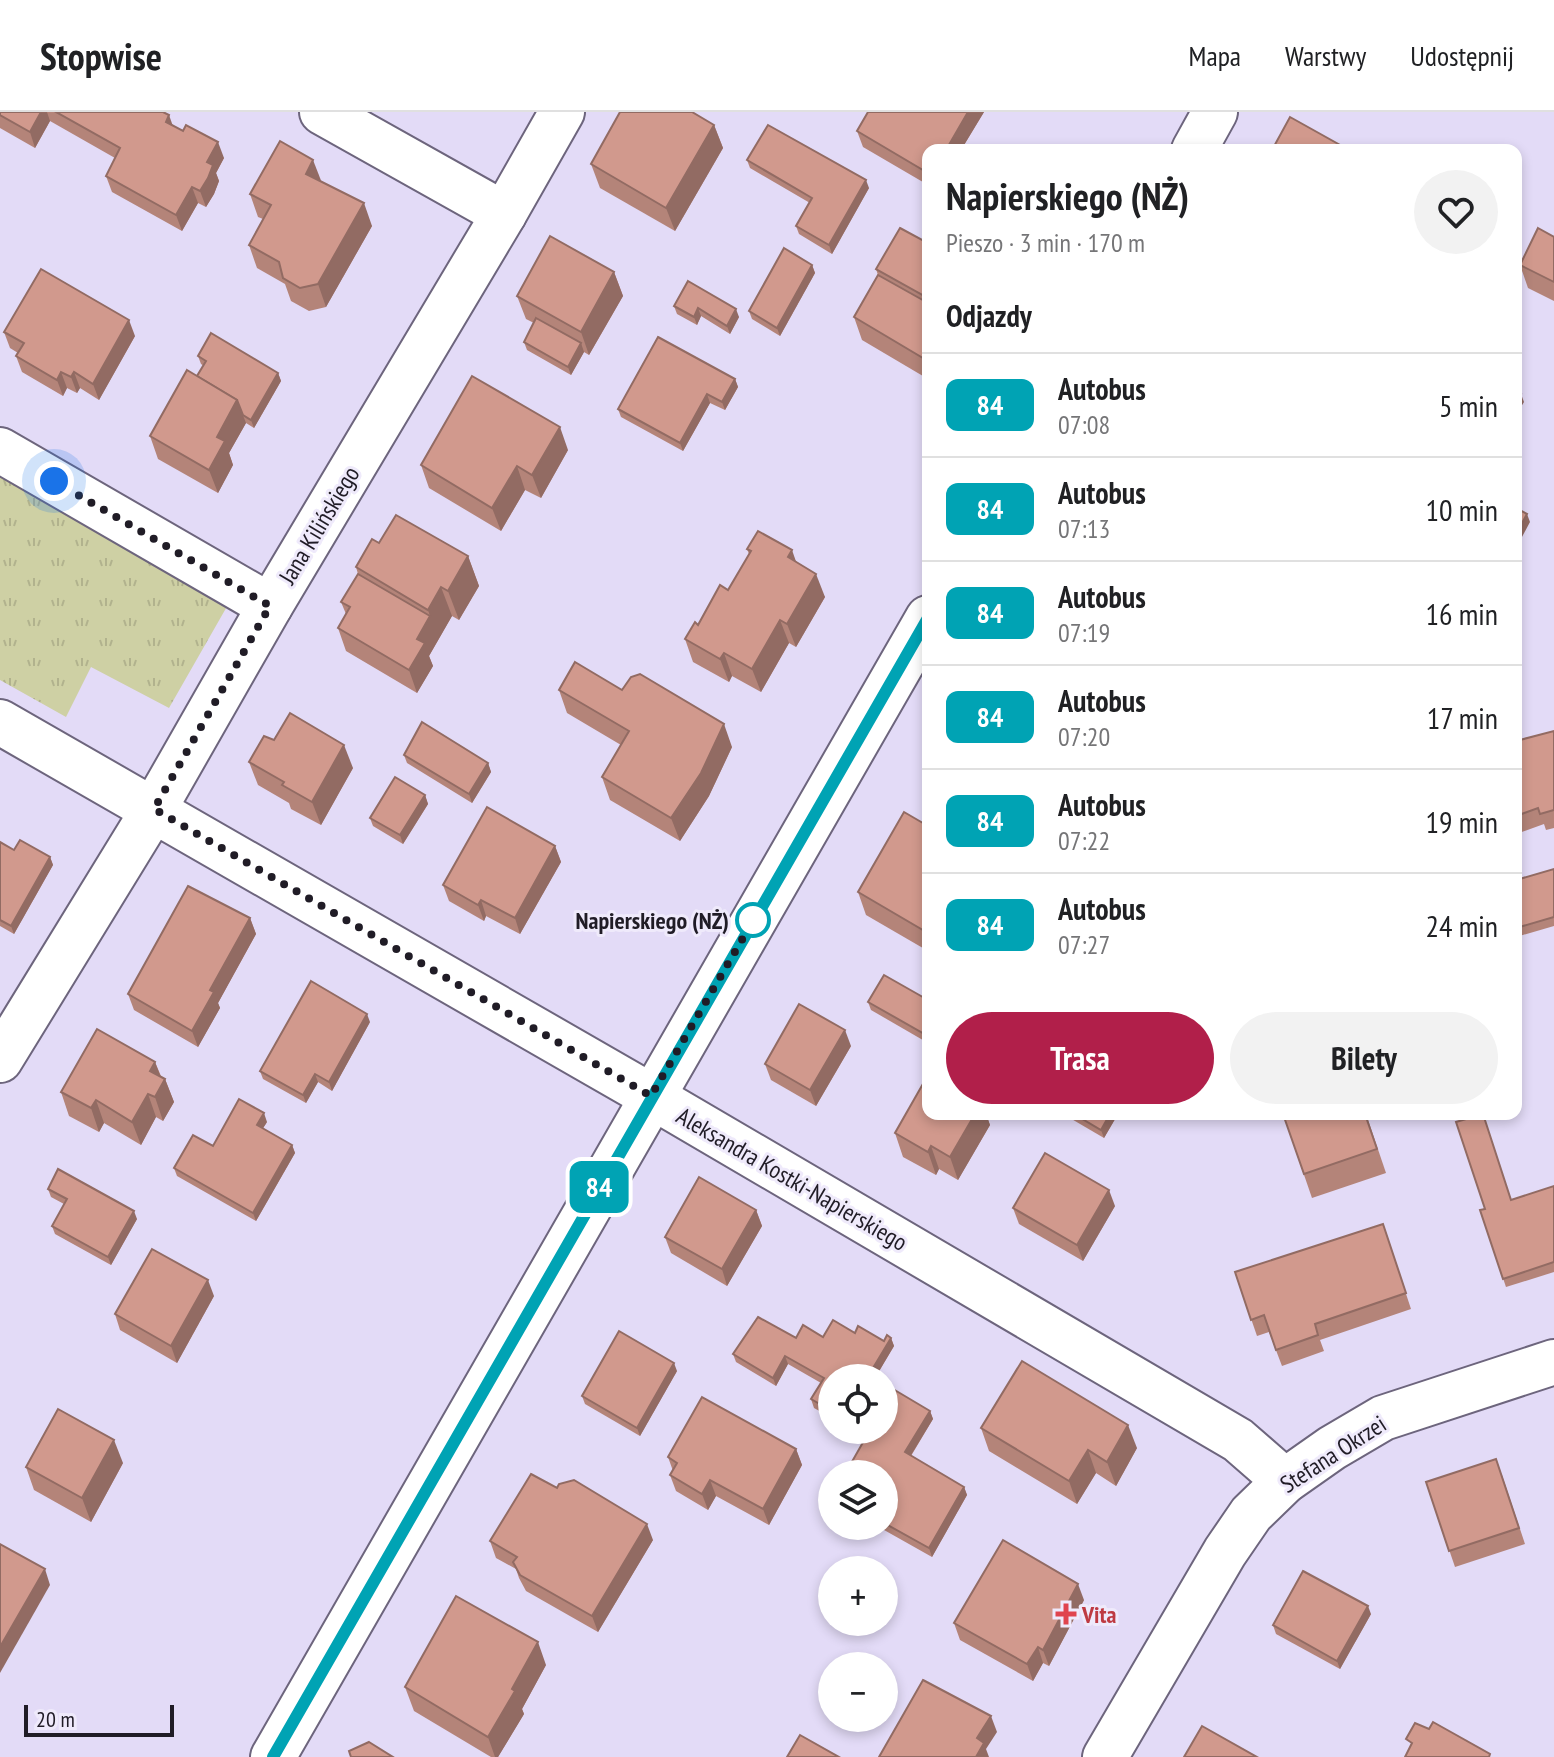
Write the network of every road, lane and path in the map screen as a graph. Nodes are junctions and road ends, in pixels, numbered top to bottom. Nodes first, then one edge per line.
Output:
1 (322, 112) edge
2 (562, 112) edge
3 (1215, 112) edge
4 (1197, 144) edge
5 (504, 214) junction
6 (0, 450) edge
7 (270, 606) junction
8 (922, 628) edge
9 (0, 722) edge
10 (154, 809) junction
11 (6, 1035) edge
12 (651, 1096) junction
13 (1554, 1362) edge
14 (1285, 1481) junction
15 (273, 1757) edge
16 (1105, 1757) edge

1 - 5 street
2 - 5 street, Jana Kilińskiego
3 - 4 street
5 - 7 street, Jana Kilińskiego
6 - 7 street
7 - 10 street, Jana Kilińskiego
8 - 12 street
9 - 10 street, Aleksandra Kostki-Napierskiego
10 - 11 street, Jana Kilińskiego
10 - 12 street, Aleksandra Kostki-Napierskiego
12 - 14 street, Aleksandra Kostki-Napierskiego
12 - 15 street
13 - 14 street, Stefana Okrzei
14 - 16 street, Stefana Okrzei

